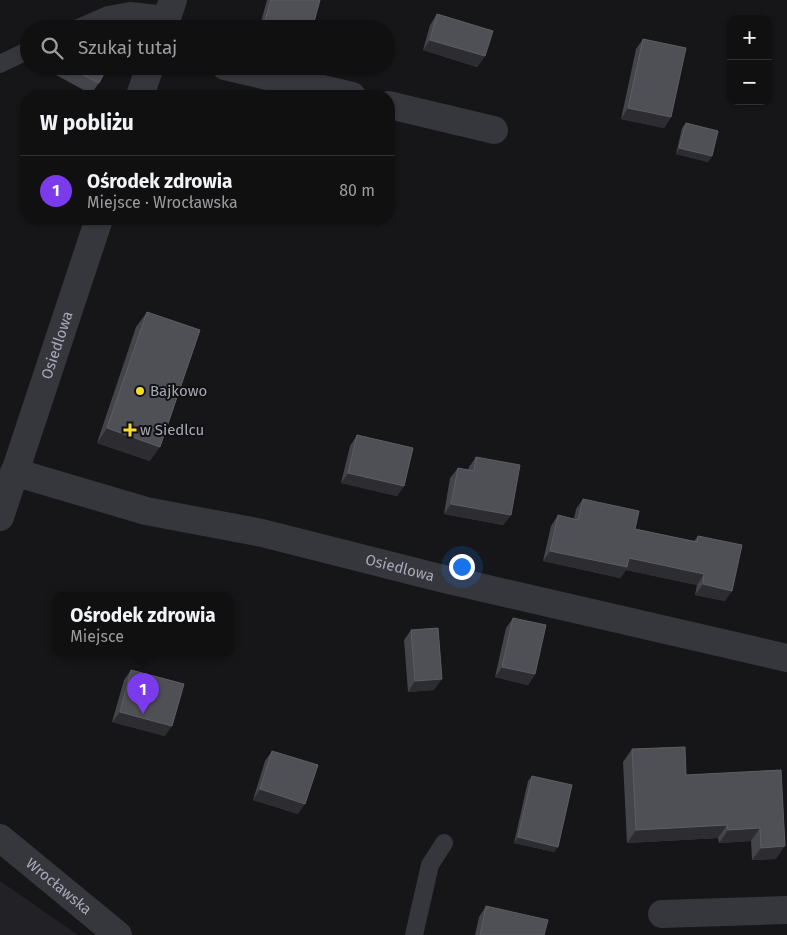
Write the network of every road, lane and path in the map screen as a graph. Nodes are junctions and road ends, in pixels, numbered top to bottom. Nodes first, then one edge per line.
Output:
1 (168, 15) edge
2 (95, 20) edge
3 (20, 54) edge
4 (0, 64) edge
5 (147, 75) edge
6 (263, 75) edge
7 (142, 90) edge
8 (327, 90) edge
9 (395, 106) edge
10 (494, 130) dead end
11 (97, 225) edge
12 (14, 472) junction
13 (0, 517) edge
14 (787, 658) edge
15 (0, 838) edge
16 (444, 843) dead end
17 (787, 910) edge
18 (662, 914) dead end
19 (118, 935) edge
20 (414, 935) edge

1 - 2 lane
3 - 4 lane
5 - 7 street
6 - 8 street
9 - 10 street
11 - 12 street, Osiedlowa
12 - 13 street, Osiedlowa
12 - 14 street, Osiedlowa
15 - 19 street, Wrocławska
16 - 20 lane
17 - 18 street

